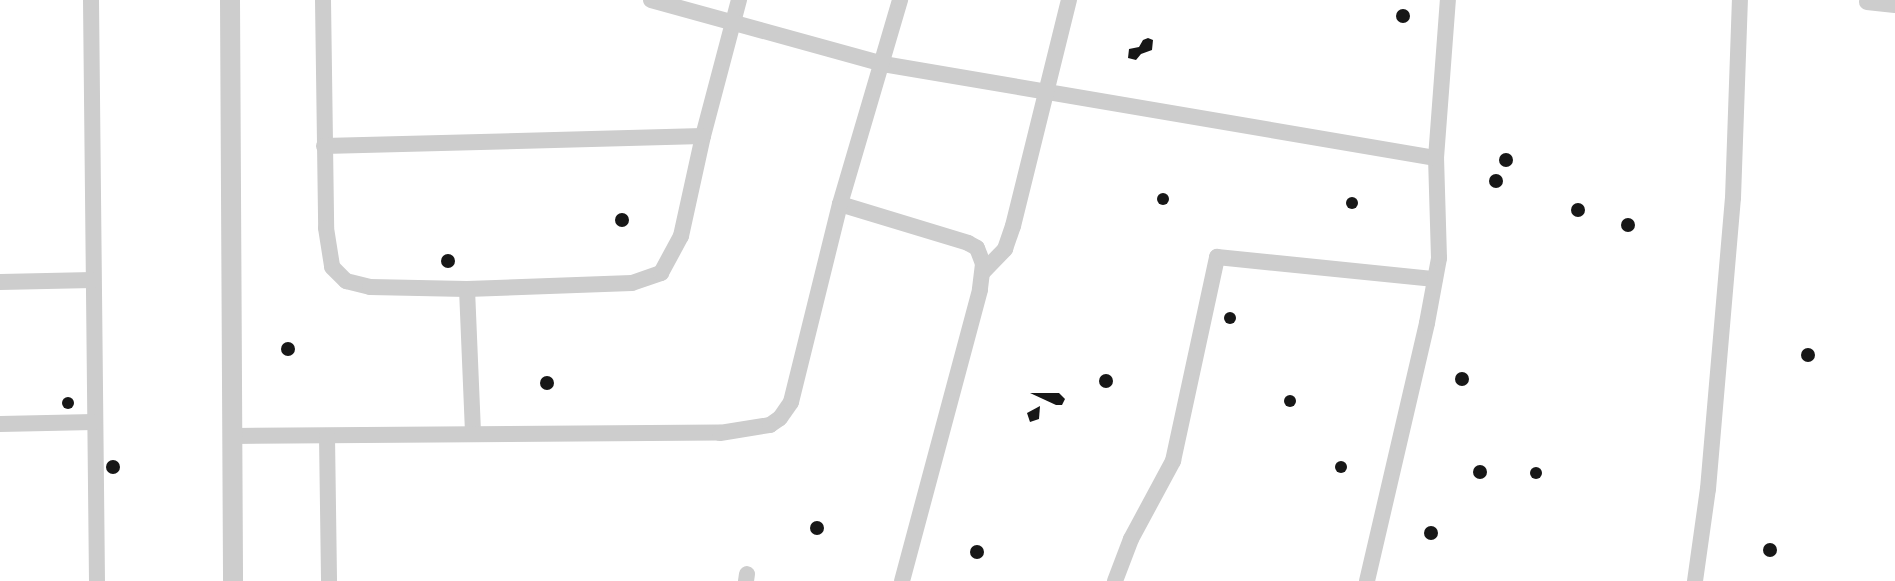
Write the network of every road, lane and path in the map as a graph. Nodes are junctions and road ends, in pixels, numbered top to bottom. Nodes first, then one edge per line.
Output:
1 (91, 0) edge
2 (230, 0) edge
3 (323, 0) edge
4 (651, 0) edge
5 (739, 0) edge
6 (900, 0) edge
7 (1069, 0) edge
8 (1448, 0) edge
9 (1740, 0) edge
10 (1866, 2) dead end
11 (1895, 5) edge
12 (732, 25) junction
13 (883, 64) junction
14 (1046, 94) junction
15 (703, 136) junction
16 (324, 146) junction
17 (1436, 158) junction
18 (840, 204) junction
19 (983, 272) junction
20 (1435, 279) junction
21 (93, 280) junction
22 (0, 282) edge
23 (466, 289) junction
24 (94, 422) junction
25 (0, 424) edge
26 (473, 434) junction
27 (234, 436) junction
28 (327, 436) junction
29 (97, 581) edge
30 (233, 581) edge
31 (329, 581) edge
32 (902, 581) edge
33 (1114, 581) edge
34 (1367, 581) edge
35 (1694, 581) edge

1 - 21 street
2 - 27 street
3 - 16 street
4 - 12 street
5 - 12 street
6 - 13 street
7 - 14 street
8 - 17 street
9 - 35 street
10 - 11 street
12 - 13 street
12 - 15 street
13 - 14 street
13 - 18 street
14 - 17 street
14 - 19 street
15 - 16 street
15 - 23 street
16 - 23 street
17 - 20 street
18 - 19 street
18 - 26 street
19 - 32 street
20 - 33 street
20 - 34 street
21 - 22 street
21 - 24 street
23 - 26 street
24 - 25 street
24 - 29 street
26 - 28 street
27 - 28 street
27 - 30 street
28 - 31 street

